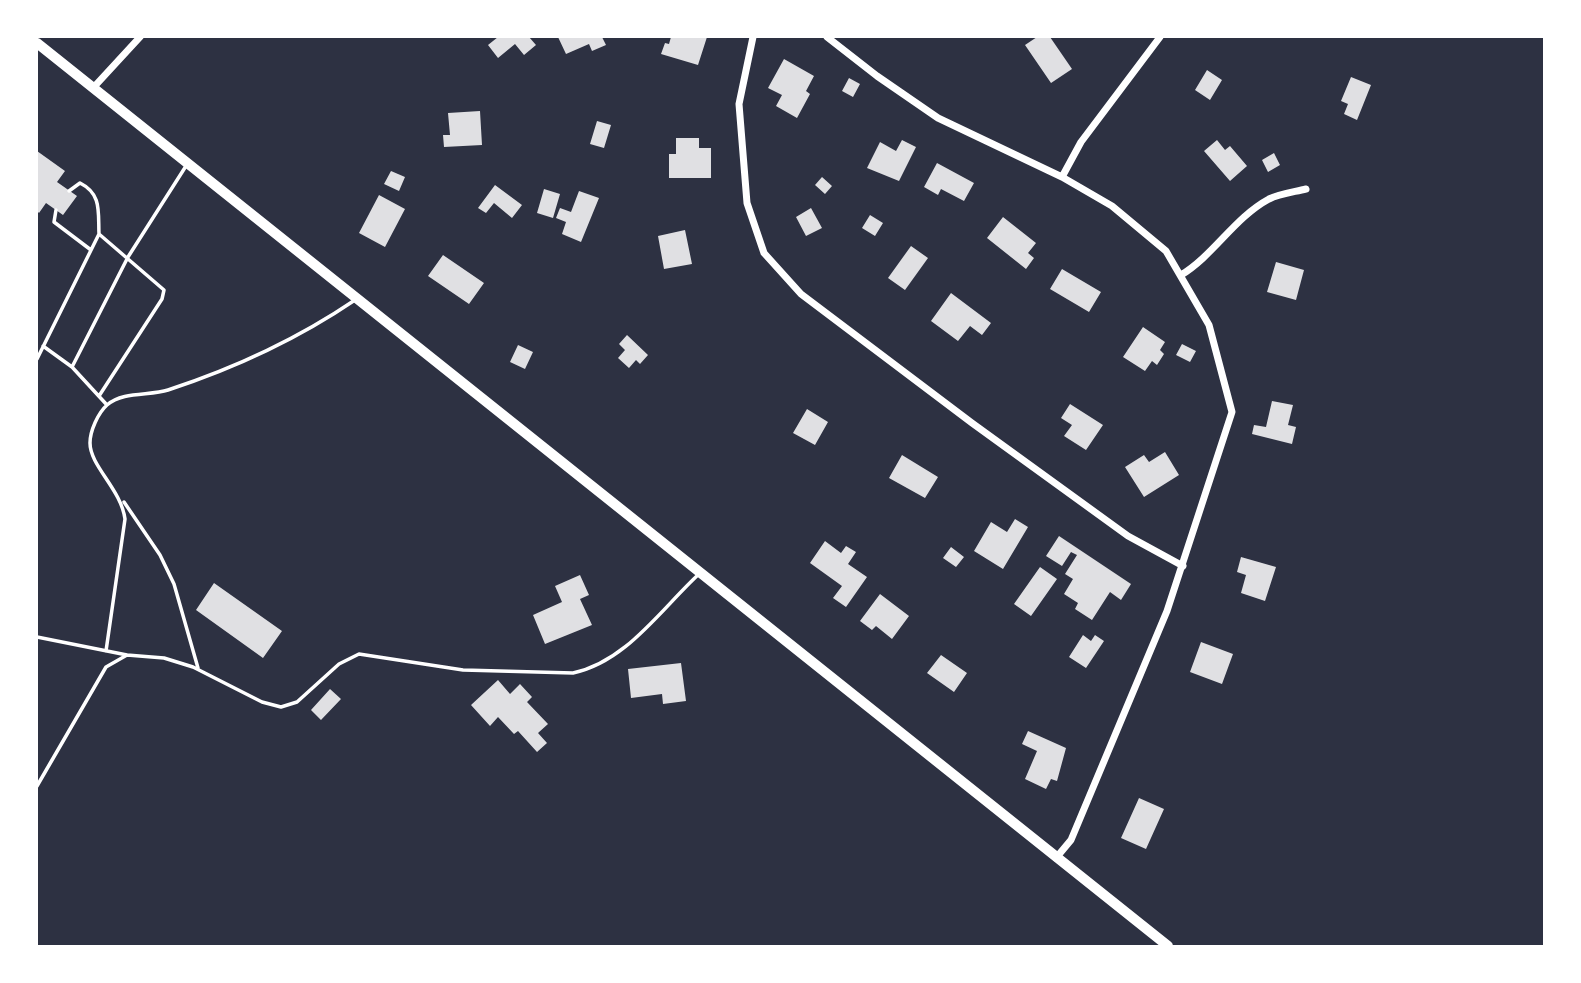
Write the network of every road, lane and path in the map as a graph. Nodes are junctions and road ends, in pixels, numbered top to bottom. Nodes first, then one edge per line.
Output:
1 (140, 37) edge
2 (753, 37) edge
3 (827, 37) edge
4 (1160, 37) edge
5 (37, 43) edge
6 (93, 88) junction
7 (187, 164) junction
8 (1062, 177) junction
9 (1306, 189) dead end
10 (69, 191) dead end
11 (56, 210) dead end
12 (99, 234) junction
13 (91, 250) junction
14 (128, 257) junction
15 (1181, 275) junction
16 (356, 299) junction
17 (43, 346) junction
18 (37, 359) edge
19 (72, 367) junction
20 (99, 396) junction
21 (107, 405) junction
22 (123, 501) junction
23 (1183, 566) junction
24 (701, 573) junction
25 (37, 637) edge
26 (106, 651) junction
27 (127, 655) junction
28 (198, 668) junction
29 (37, 786) edge
30 (1056, 858) junction
31 (1168, 946) edge

1 - 6 street
2 - 23 street
3 - 8 street
4 - 8 street
5 - 6 street
6 - 7 street
7 - 14 lane
7 - 16 street
8 - 15 street
9 - 15 street
10 - 12 lane
11 - 13 lane
12 - 13 lane
12 - 14 lane
13 - 17 lane
14 - 19 lane
14 - 20 lane
15 - 23 street
16 - 21 lane
16 - 24 street
17 - 18 lane
17 - 19 lane
19 - 20 lane
20 - 21 lane
21 - 22 lane
22 - 26 lane
22 - 28 lane
23 - 30 street
24 - 28 lane
24 - 30 street
25 - 26 lane
26 - 27 lane
27 - 28 lane
27 - 29 lane
30 - 31 street

